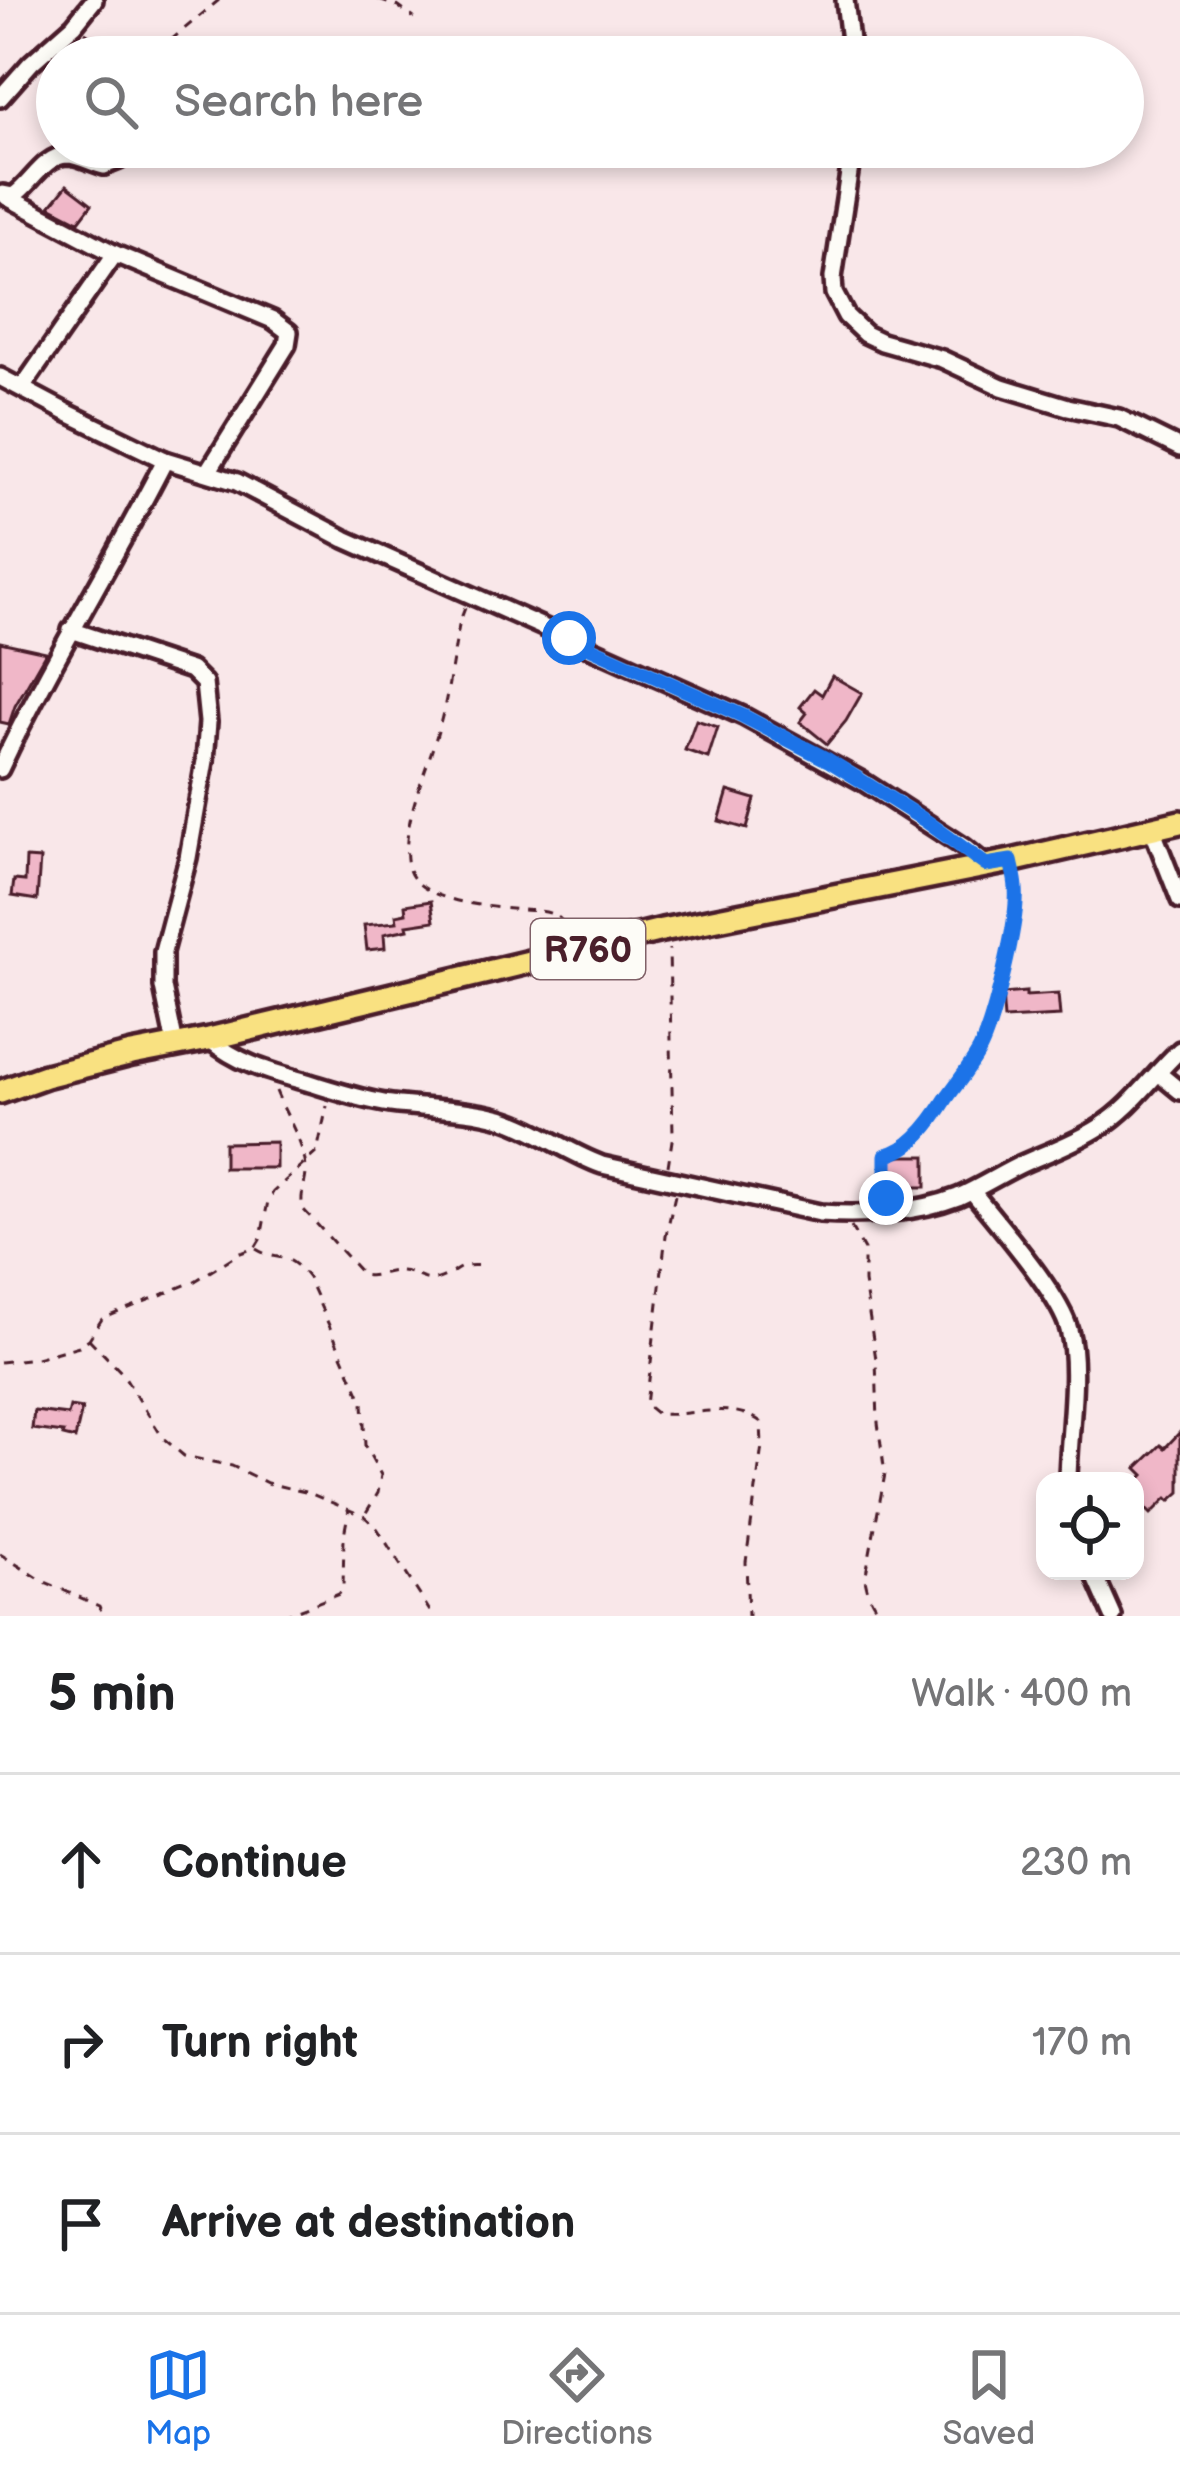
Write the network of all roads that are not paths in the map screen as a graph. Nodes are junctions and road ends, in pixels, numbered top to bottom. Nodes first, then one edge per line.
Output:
1 (94, 0) edge
2 (845, 0) edge
3 (62, 36) edge
4 (849, 36) edge
5 (36, 59) edge
6 (0, 98) edge
7 (42, 168) edge
8 (850, 168) edge
9 (4, 195) edge
10 (116, 254) junction
11 (0, 377) edge
12 (22, 388) junction
13 (1180, 448) edge
14 (165, 460) junction
15 (208, 472) junction
16 (71, 630) junction
17 (0, 769) edge
18 (1180, 822) edge
19 (1152, 829) junction
20 (986, 865) junction
21 (1180, 900) edge
22 (209, 1039) junction
23 (175, 1045) junction
24 (1180, 1050) edge
25 (1157, 1073) junction
26 (1180, 1091) edge
27 (0, 1092) edge
28 (972, 1191) junction
29 (1068, 1472) edge
30 (1097, 1580) edge
31 (1113, 1616) edge

1 - 3 street
2 - 4 street
5 - 6 street
7 - 9 street
8 - 13 street
9 - 10 street
10 - 12 street
10 - 15 street
11 - 12 street
12 - 14 street
14 - 15 street
14 - 16 street
15 - 20 street
16 - 17 street
16 - 23 street
18 - 19 main road, R760
19 - 20 main road, R760
19 - 21 street
20 - 22 main road, R760
22 - 23 main road, R760
22 - 28 street
23 - 27 main road, R760
24 - 25 street
25 - 26 street
25 - 28 street
28 - 29 street
30 - 31 street

